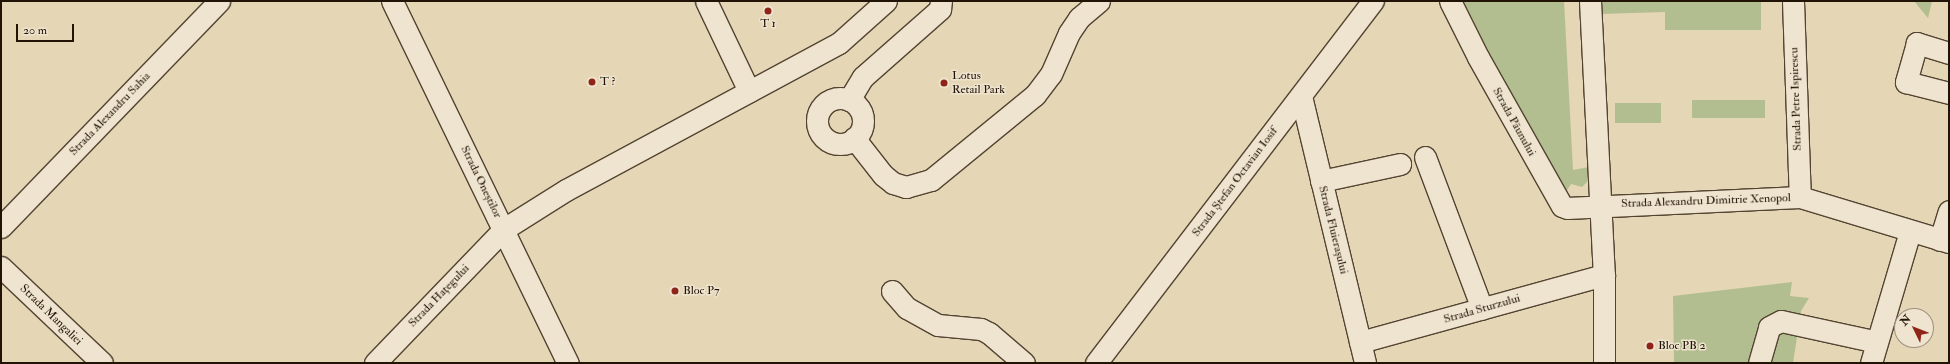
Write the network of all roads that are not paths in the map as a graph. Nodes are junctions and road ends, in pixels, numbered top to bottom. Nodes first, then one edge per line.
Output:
1 (219, 1) edge
2 (392, 1) edge
3 (706, 1) edge
4 (886, 1) edge
5 (941, 1) edge
6 (1100, 1) edge
7 (1373, 1) edge
8 (1450, 1) edge
9 (1590, 1) edge
10 (1793, 1) edge
11 (1949, 53) edge
12 (749, 91) junction
13 (1949, 93) edge
14 (1301, 96) junction
15 (849, 100) junction
16 (854, 138) junction
17 (1425, 157) dead end
18 (1400, 164) dead end
19 (1321, 181) junction
20 (1800, 197) junction
21 (1601, 205) junction
22 (1949, 211) edge
23 (1, 227) edge
24 (504, 229) junction
25 (1910, 231) junction
26 (1945, 241) edge
27 (1, 267) edge
28 (1604, 275) junction
29 (892, 291) dead end
30 (1482, 309) junction
31 (1360, 342) junction
32 (1877, 342) junction
33 (102, 363) edge
34 (375, 363) edge
35 (568, 363) edge
36 (1024, 363) edge
37 (1096, 363) edge
38 (1365, 363) edge
39 (1604, 363) edge
40 (1759, 363) edge
41 (1871, 363) edge

1 - 23 street, Strada Alexandru Sahia
2 - 24 street, Strada Oneștilor
3 - 12 street
4 - 12 street, Strada Hațegului
5 - 15 street
6 - 16 street
7 - 14 street, Strada Ștefan Octavian Iosif
8 - 21 street, Strada Păunului
9 - 21 street
10 - 20 street, Strada Petre Ispirescu
11 - 13 street
12 - 24 street, Strada Hațegului
14 - 19 street, Strada Fluierașului
14 - 37 street, Strada Ștefan Octavian Iosif
15 - 16 street
15 - 16 street
17 - 30 street
18 - 19 street
19 - 31 street, Strada Fluierașului
20 - 21 street, Strada Alexandru Dimitrie Xenopol
20 - 25 street, Strada Alexandru Dimitrie Xenopol
21 - 28 street
22 - 26 street
24 - 34 street, Strada Hațegului
24 - 35 street, Strada Oneștilor
25 - 26 street, Strada Alexandru Dimitrie Xenopol
25 - 32 street
27 - 33 street, Strada Mangaliei
28 - 30 street, Strada Sturzului
28 - 39 street
29 - 36 street
30 - 31 street, Strada Sturzului
31 - 38 street, Strada Fluierașului
32 - 40 street
32 - 41 street

